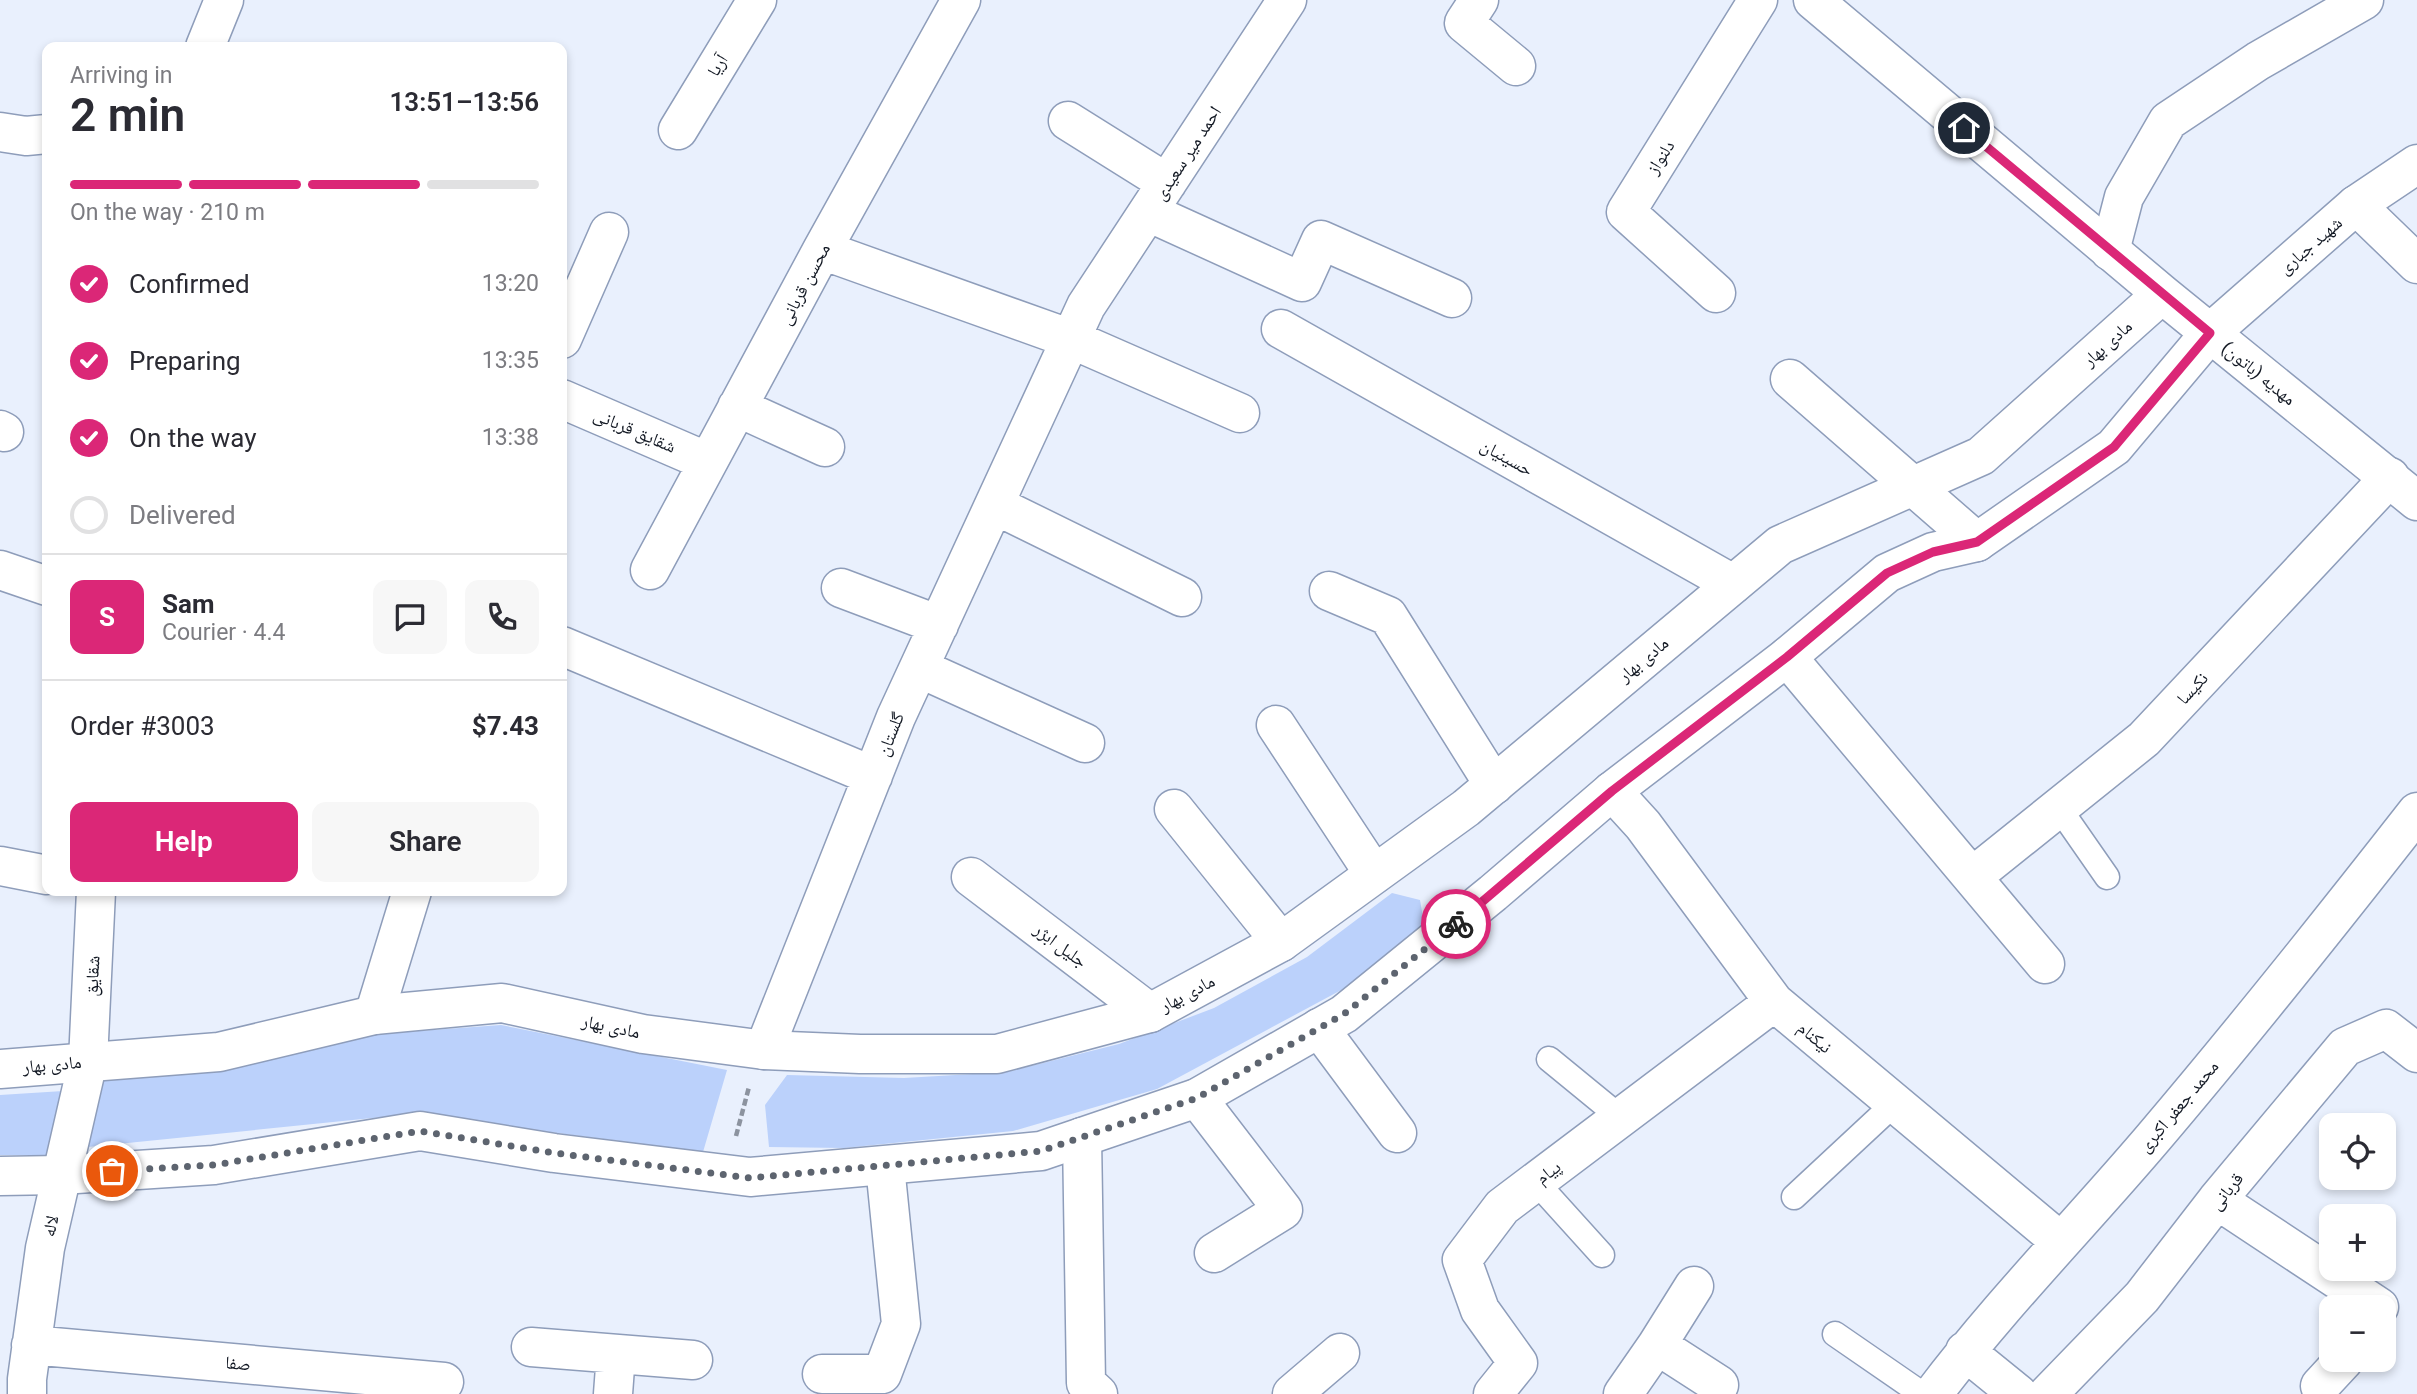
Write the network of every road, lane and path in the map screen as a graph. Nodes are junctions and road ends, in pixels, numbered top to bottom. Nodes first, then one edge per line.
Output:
1 (224, 0) edge
2 (757, 0) edge
3 (961, 0) edge
4 (1287, 0) edge
5 (1479, 0) edge
6 (1758, 0) edge
7 (1813, 0) edge
8 (2364, 0) edge
9 (207, 42) edge
10 (1516, 66) dead end
11 (1068, 121) dead end
12 (677, 130) dead end
13 (0, 132) edge
14 (42, 134) edge
15 (2417, 164) edge
16 (1158, 197) junction
17 (2356, 205) junction
18 (609, 232) dead end
19 (822, 250) junction
20 (2110, 251) junction
21 (2417, 264) edge
22 (1716, 293) dead end
23 (2162, 294) junction
24 (1452, 298) dead end
25 (1079, 323) junction
26 (567, 328) edge
27 (1281, 329) dead end
28 (2210, 333) junction
29 (1790, 379) dead end
30 (567, 401) edge
31 (737, 407) junction
32 (1240, 413) dead end
33 (825, 447) dead end
34 (708, 462) junction
35 (1912, 486) junction
36 (2403, 489) edge
37 (995, 505) junction
38 (1977, 542) junction
39 (0, 570) edge
40 (650, 570) dead end
41 (42, 584) edge
42 (1733, 584) junction
43 (841, 588) dead end
44 (1329, 591) dead end
45 (1182, 597) dead end
46 (939, 625) junction
47 (567, 648) edge
48 (1787, 657) junction
49 (919, 668) junction
50 (1276, 725) dead end
51 (1085, 743) dead end
52 (873, 776) junction
53 (1494, 785) junction
54 (1612, 791) junction
55 (2059, 808) junction
56 (1174, 809) dead end
57 (2417, 812) edge
58 (0, 866) edge
59 (42, 873) edge
60 (1374, 874) junction
61 (971, 877) dead end
62 (1972, 877) junction
63 (2107, 877) dead end
64 (96, 896) edge
65 (410, 896) edge
66 (1281, 942) junction
67 (2045, 964) dead end
68 (1773, 1002) junction
69 (1150, 1013) junction
70 (374, 1015) junction
71 (1319, 1028) junction
72 (2413, 1045) edge
73 (764, 1049) junction
74 (1549, 1059) dead end
75 (88, 1061) junction
76 (0, 1069) edge
77 (1197, 1098) junction
78 (1895, 1103) junction
79 (1620, 1118) junction
80 (1396, 1133) dead end
81 (1082, 1137) junction
82 (885, 1167) junction
83 (0, 1175) edge
84 (61, 1175) junction
85 (727, 1175) junction
86 (1536, 1182) junction
87 (1794, 1198) dead end
88 (2217, 1200) junction
89 (2061, 1242) junction
90 (1214, 1253) dead end
91 (1602, 1255) dead end
92 (1694, 1286) dead end
93 (2358, 1295) edge
94 (1835, 1334) dead end
95 (31, 1345) junction
96 (1657, 1345) junction
97 (531, 1348) dead end
98 (1965, 1351) junction
99 (1339, 1353) dead end
100 (616, 1354) junction
101 (693, 1360) dead end
102 (822, 1374) dead end
103 (444, 1382) dead end
104 (1719, 1385) dead end
105 (1088, 1390) edge
106 (27, 1394) edge
107 (613, 1394) edge
108 (1292, 1394) edge
109 (1493, 1394) edge
110 (1623, 1394) edge
111 (1922, 1394) edge
112 (1933, 1394) edge
113 (2018, 1394) edge
114 (2048, 1394) edge

1 - 9 street
2 - 12 street, آریا
3 - 19 street, محسن قربانی
4 - 16 street, احمد میر سعیدی
5 - 10 street
6 - 22 street, دلنواز
7 - 20 street, مهدیه (باتون)
8 - 20 street
11 - 16 street
13 - 14 street
15 - 17 street, شهید جباری
16 - 24 street
16 - 25 street, احمد میر سعیدی
17 - 21 street
17 - 28 street, شهید جباری
18 - 26 street
19 - 25 street
19 - 31 street, محسن قربانی
20 - 23 street, مهدیه (باتون)
23 - 28 street, مهدیه (باتون)
23 - 35 street, مادی بهار
25 - 32 street
25 - 37 street, گلستان
27 - 42 street, حسینیان
28 - 36 street, مهدیه (باتون)
28 - 38 street
29 - 35 street
30 - 34 street, شقایق قربانی
31 - 33 street
31 - 34 street, محسن قربانی
34 - 40 street, محسن قربانی
35 - 38 street
35 - 42 street, مادی بهار
36 - 55 street, نکیسا
37 - 45 street
37 - 46 street, گلستان
38 - 48 street
39 - 41 street
42 - 53 street, مادی بهار
43 - 46 street
44 - 53 street
46 - 49 street, گلستان
47 - 52 street
48 - 54 street
48 - 62 street
49 - 51 street
49 - 52 street, گلستان
50 - 60 street
52 - 73 street, گلستان
53 - 60 street, مادی بهار
54 - 68 street, نیکنام
54 - 71 street
55 - 62 street, نکیسا
55 - 63 lane
56 - 66 street
57 - 89 street, محمد جعفر اکبری
58 - 59 street
60 - 66 street, مادی بهار
61 - 69 street, جلیل ابژر
62 - 67 street
64 - 75 street, شقایق
65 - 70 street
66 - 69 street, مادی بهار
68 - 78 street, نیکنام
68 - 79 street, پیام
69 - 73 street, مادی بهار
70 - 73 street, مادی بهار
70 - 75 street, مادی بهار
71 - 77 street
71 - 80 street
72 - 88 street, قربانی
73 - 85 path
74 - 79 lane
75 - 76 street, مادی بهار
75 - 84 street, لاله
77 - 81 street
77 - 90 street
78 - 87 lane
78 - 89 street, نیکنام
79 - 86 street, پیام
81 - 82 street
81 - 105 street
82 - 85 street
82 - 102 street
83 - 84 street
84 - 85 street
84 - 95 street, لاله
86 - 91 lane
86 - 109 street, پیام
88 - 93 street
88 - 114 street, قربانی
89 - 98 street, محمد جعفر اکبری
92 - 96 street
94 - 111 lane
95 - 103 street, صفا
95 - 106 street, لاله
96 - 104 street
96 - 110 street
97 - 100 street
98 - 112 street, محمد جعفر اکبری
98 - 113 street
99 - 108 street
100 - 101 street
100 - 107 street

